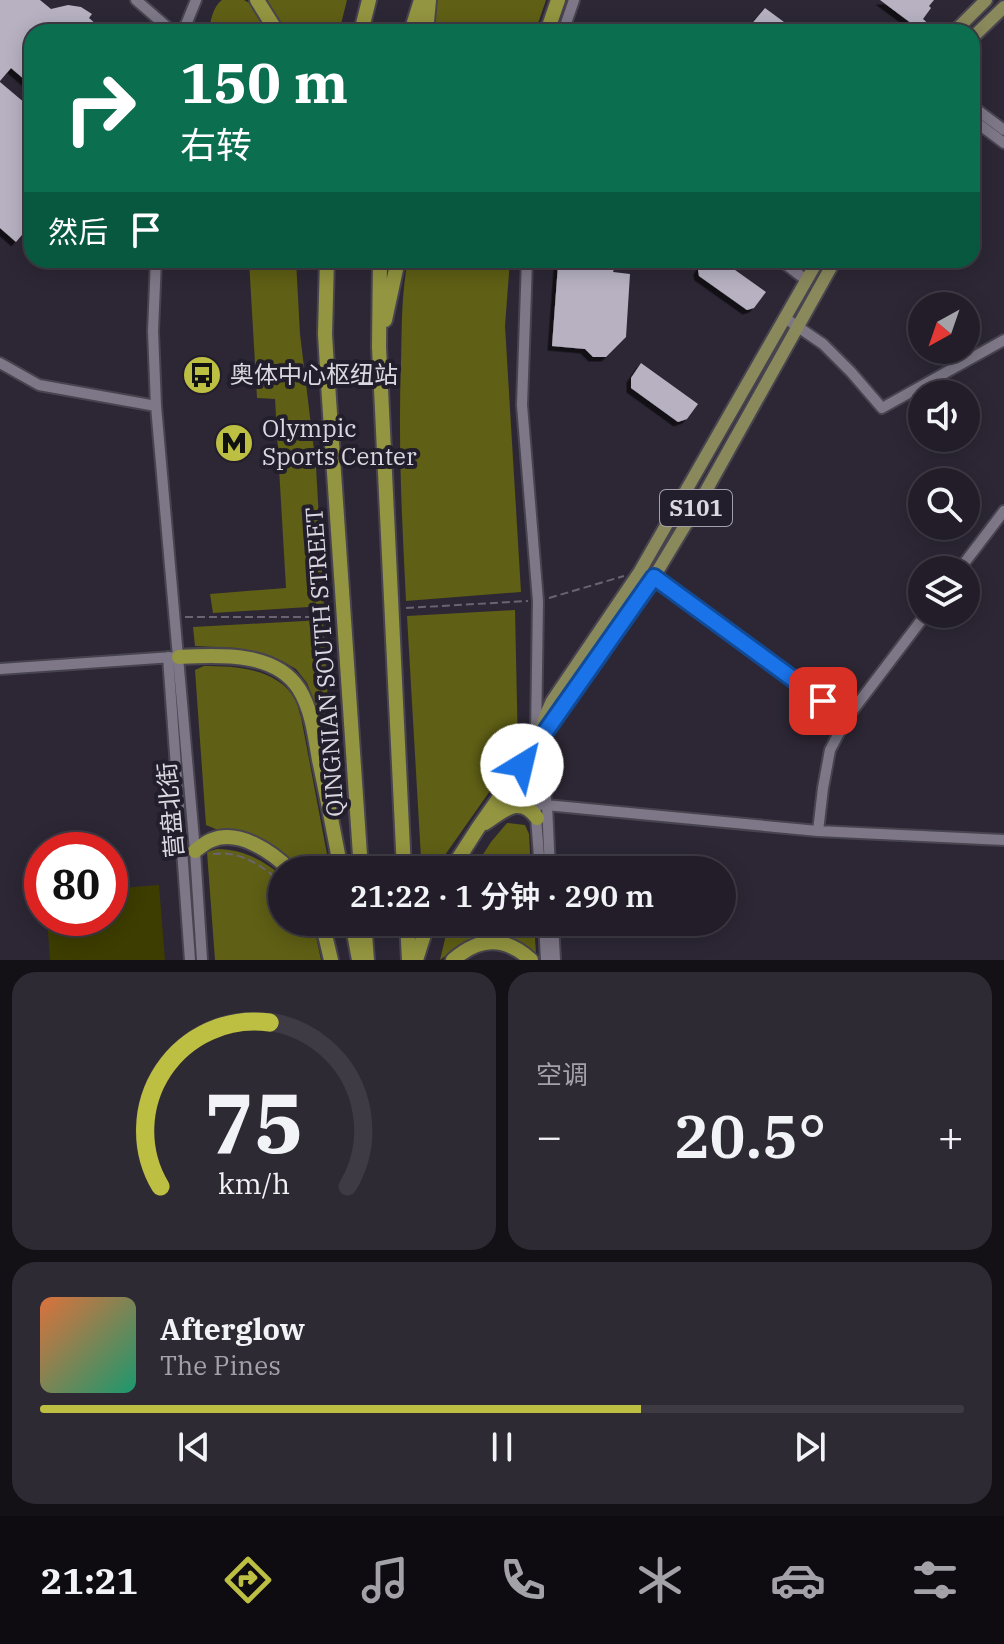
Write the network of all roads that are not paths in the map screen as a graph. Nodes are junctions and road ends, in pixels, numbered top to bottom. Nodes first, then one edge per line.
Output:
1 (136, 0) edge
2 (196, 0) edge
3 (257, 0) edge
4 (369, 0) edge
5 (421, 0) edge
6 (429, 0) edge
7 (558, 0) edge
8 (574, 0) edge
9 (986, 0) edge
10 (1004, 7) edge
11 (164, 24) edge
12 (186, 24) edge
13 (272, 24) edge
14 (363, 24) edge
15 (414, 24) edge
16 (427, 24) edge
17 (550, 24) edge
18 (566, 24) edge
19 (962, 24) edge
20 (980, 30) edge
21 (980, 112) edge
22 (980, 125) edge
23 (1004, 130) edge
24 (1004, 143) edge
25 (156, 268) edge
26 (318, 268) edge
27 (327, 268) edge
28 (380, 268) edge
29 (396, 268) edge
30 (527, 268) edge
31 (790, 268) edge
32 (813, 268) edge
33 (831, 268) edge
34 (806, 280) junction
35 (785, 318) junction
36 (798, 326) junction
37 (325, 334) junction
38 (1004, 340) edge
39 (379, 347) junction
40 (0, 363) edge
41 (156, 406) junction
42 (1004, 511) edge
43 (970, 556) edge
44 (640, 571) junction
45 (654, 577) junction
46 (915, 628) edge
47 (174, 657) junction
48 (0, 669) edge
49 (847, 718) junction
50 (537, 744) junction
51 (540, 809) junction
52 (478, 828) junction
53 (818, 831) junction
54 (1004, 840) edge
55 (195, 854) junction
56 (271, 856) edge
57 (338, 856) edge
58 (360, 856) edge
59 (403, 856) edge
60 (460, 856) edge
61 (540, 856) edge
62 (548, 856) edge
63 (325, 936) edge
64 (355, 936) edge
65 (365, 936) edge
66 (408, 936) edge
67 (424, 936) edge
68 (545, 936) edge
69 (554, 936) edge
70 (190, 960) edge
71 (202, 960) edge
72 (331, 960) edge
73 (359, 960) edge
74 (367, 960) edge
75 (409, 960) edge
76 (416, 960) edge
77 (453, 960) edge
78 (531, 960) edge
79 (546, 960) edge
80 (555, 960) edge

1 - 11 street
2 - 12 street
3 - 13 highway
4 - 14 highway
5 - 15 highway
6 - 16 highway
7 - 17 highway
8 - 18 street
9 - 19 main road
10 - 20 main road
21 - 23 street
22 - 24 street
25 - 41 street
26 - 37 highway
27 - 37 highway, QINGNIAN SOUTH STREET
28 - 39 highway
29 - 39 highway
30 - 50 street
31 - 34 street
32 - 34 main road, S101
33 - 36 main road, S101
34 - 35 main road, S101
35 - 36 street
35 - 44 main road, S101
36 - 38 street
36 - 45 main road, S101
37 - 58 highway, QINGNIAN SOUTH STREET
39 - 59 highway
40 - 41 street
41 - 47 street
42 - 43 street
44 - 45 street
44 - 50 main road, S101
45 - 49 street
45 - 50 main road, S101
46 - 49 street
47 - 48 street
47 - 55 street, 营盘北街
47 - 57 highway
47 - 70 street, 营盘北街
49 - 53 street
50 - 51 street
50 - 52 highway
51 - 52 highway
51 - 53 street
51 - 61 street
51 - 62 street
52 - 60 highway
53 - 54 street
55 - 56 highway
55 - 71 street, 营盘北街
63 - 72 highway
64 - 73 highway
65 - 74 highway
66 - 75 highway
67 - 76 highway
68 - 79 street
69 - 80 street
77 - 78 highway

